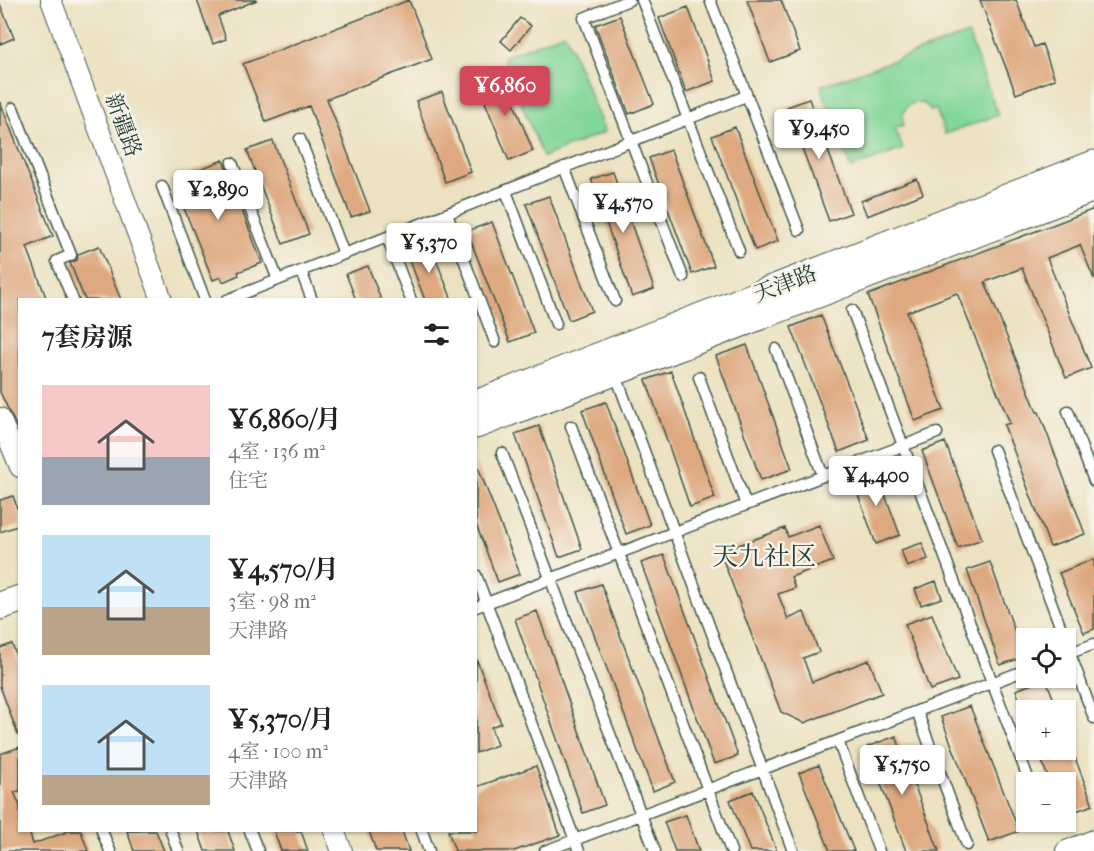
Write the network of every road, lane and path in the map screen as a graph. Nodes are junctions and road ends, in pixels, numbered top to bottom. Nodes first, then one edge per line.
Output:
1 (51, 0) edge
2 (629, 0) edge
3 (642, 0) edge
4 (710, 0) edge
5 (746, 96) junction
6 (13, 108) dead end
7 (687, 119) junction
8 (300, 139) dead end
9 (631, 141) junction
10 (232, 163) dead end
11 (1094, 164) edge
12 (564, 167) junction
13 (162, 186) dead end
14 (1094, 188) edge
15 (506, 190) junction
16 (447, 214) junction
17 (799, 230) dead end
18 (387, 237) junction
19 (739, 251) dead end
20 (344, 254) junction
21 (301, 271) junction
22 (683, 277) dead end
23 (278, 280) junction
24 (72, 298) edge
25 (161, 298) edge
26 (204, 298) edge
27 (232, 298) edge
28 (311, 298) edge
29 (410, 298) edge
30 (615, 301) dead end
31 (852, 310) dead end
32 (556, 324) dead end
33 (495, 342) dead end
34 (776, 349) dead end
35 (610, 363) junction
36 (699, 377) dead end
37 (477, 404) edge
38 (1068, 411) dead end
39 (0, 418) edge
40 (477, 425) edge
41 (572, 426) dead end
42 (938, 433) dead end
43 (903, 446) junction
44 (994, 450) dead end
45 (502, 453) dead end
46 (18, 462) edge
47 (823, 476) junction
48 (1094, 481) edge
49 (746, 505) junction
50 (674, 532) junction
51 (619, 553) junction
52 (550, 579) junction
53 (18, 580) edge
54 (477, 581) edge
55 (0, 586) edge
56 (18, 600) edge
57 (481, 605) edge
58 (0, 606) edge
59 (1061, 628) edge
60 (1094, 644) edge
61 (1076, 651) edge
62 (1016, 674) edge
63 (1076, 675) edge
64 (993, 682) junction
65 (917, 711) junction
66 (1094, 718) edge
67 (838, 741) junction
68 (762, 769) junction
69 (1026, 772) edge
70 (708, 790) junction
71 (641, 815) junction
72 (102, 832) edge
73 (171, 832) edge
74 (250, 832) edge
75 (334, 832) edge
76 (422, 832) edge
77 (575, 840) junction
78 (1094, 840) edge
79 (967, 845) dead end
80 (110, 851) edge
81 (178, 851) edge
82 (258, 851) edge
83 (342, 851) edge
84 (429, 851) edge
85 (545, 851) edge
86 (579, 851) edge
87 (655, 851) edge
88 (730, 851) edge
89 (793, 851) edge
90 (879, 851) edge
91 (1066, 851) edge

1 - 25 street, 新疆路
2 - 9 lane
3 - 7 lane
4 - 5 lane
5 - 7 lane
5 - 17 lane
6 - 24 lane
7 - 9 lane
7 - 19 lane
8 - 20 lane
9 - 12 lane
9 - 22 lane
10 - 23 lane
11 - 35 main road, 天津路
12 - 15 lane
12 - 30 lane
13 - 26 lane
14 - 35 main road, 天津路
15 - 16 lane
15 - 32 lane
16 - 18 lane
16 - 33 lane
18 - 20 lane
18 - 29 lane
20 - 21 lane
21 - 23 lane
21 - 28 lane
23 - 27 lane
31 - 43 lane
34 - 47 lane
35 - 37 main road, 天津路
35 - 40 main road, 天津路
35 - 50 lane
36 - 49 lane
38 - 48 lane
39 - 46 street
41 - 51 lane
42 - 43 lane
43 - 47 lane
43 - 64 lane
44 - 59 lane
45 - 52 lane
47 - 49 lane
49 - 50 lane
50 - 51 lane
50 - 68 lane
51 - 52 lane
51 - 70 lane
52 - 57 lane
52 - 71 lane
53 - 55 main road
54 - 57 lane
56 - 58 main road
57 - 77 lane
60 - 61 lane
62 - 64 lane
63 - 66 lane
64 - 65 lane
64 - 69 lane
65 - 67 lane
65 - 79 lane
67 - 68 lane
67 - 90 lane
68 - 70 lane
68 - 89 lane
70 - 71 lane
70 - 88 lane
71 - 77 lane
71 - 87 lane
72 - 80 lane
73 - 81 lane
74 - 82 lane
75 - 83 street
76 - 84 lane
77 - 85 lane
77 - 86 lane
78 - 91 street

